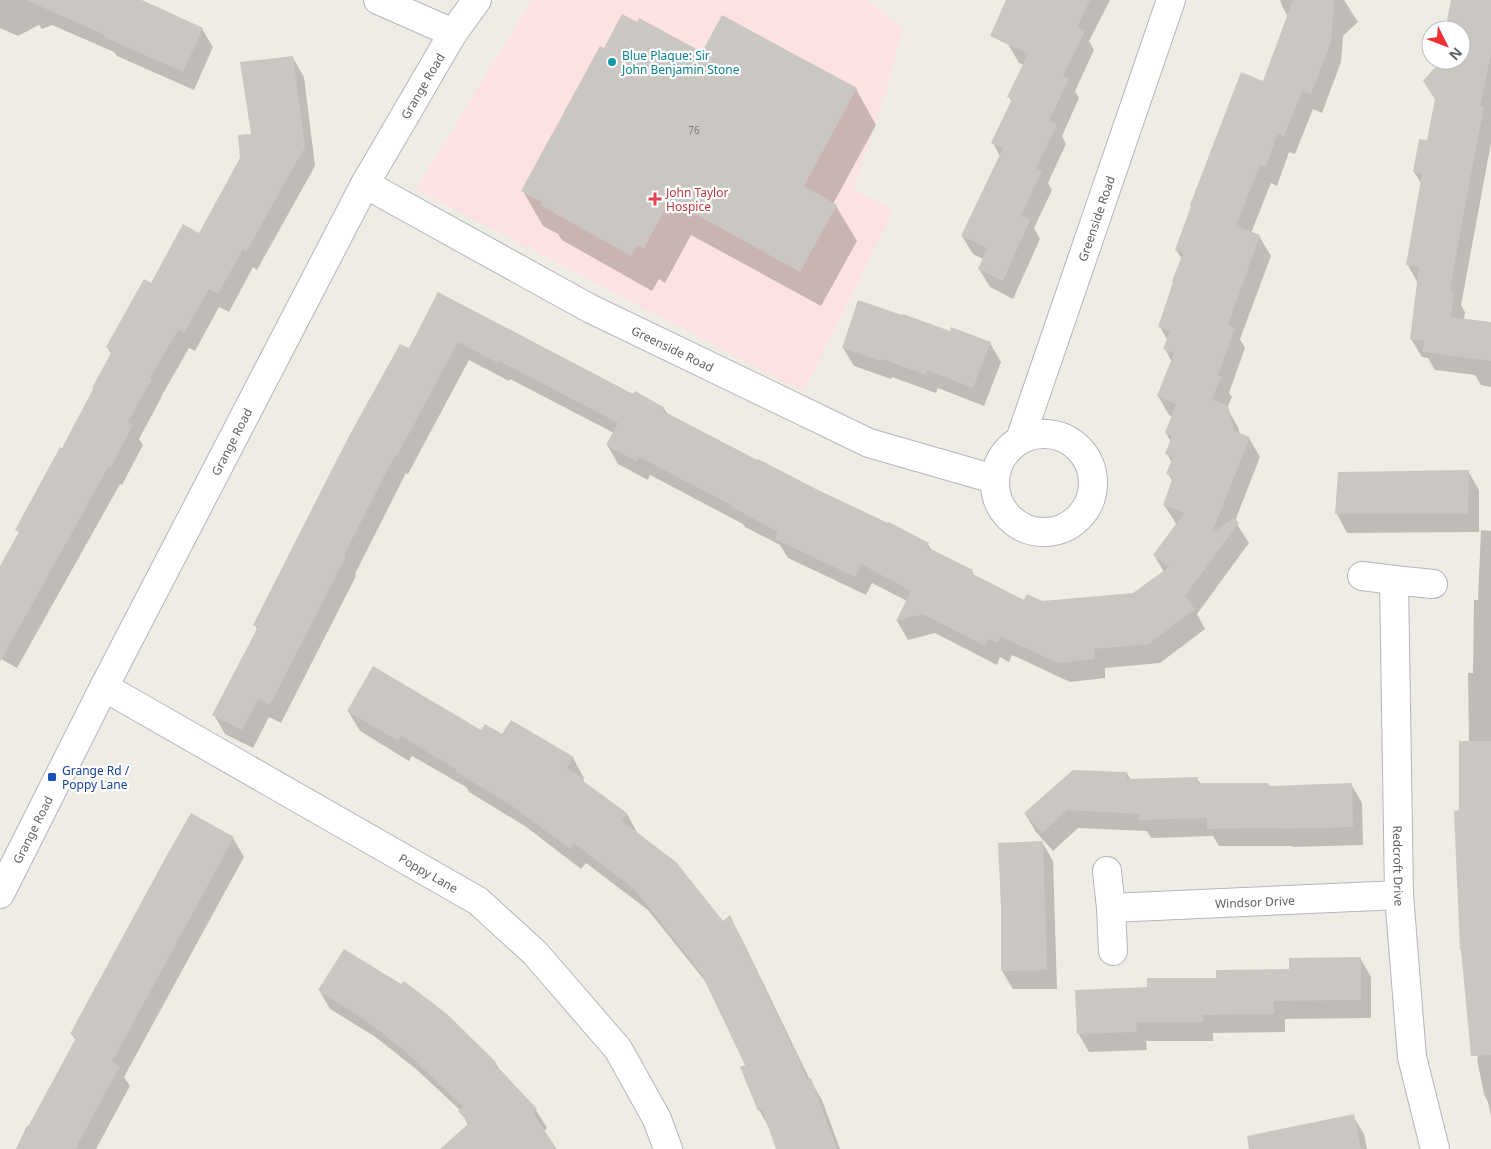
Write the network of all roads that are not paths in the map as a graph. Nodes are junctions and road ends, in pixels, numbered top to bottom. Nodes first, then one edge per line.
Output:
1 (378, 0) edge
2 (477, 0) edge
3 (1171, 0) edge
4 (453, 33) junction
5 (365, 184) junction
6 (1021, 437) junction
7 (994, 479) junction
8 (1362, 576) dead end
9 (1394, 580) junction
10 (1433, 584) dead end
11 (104, 687) junction
12 (1107, 871) dead end
13 (0, 894) edge
14 (1399, 895) junction
15 (1111, 908) junction
16 (1113, 951) dead end
17 (668, 1149) edge
18 (1435, 1149) edge

1 - 4 street
2 - 4 street, Grange Road
3 - 6 street, Greenside Road
4 - 5 street, Grange Road
5 - 7 street, Greenside Road
5 - 11 street, Grange Road
6 - 7 street, Greenside Road
6 - 7 street, Greenside Road
8 - 9 street
9 - 10 street
9 - 14 street, Redcroft Drive
11 - 13 street, Grange Road
11 - 17 street, Poppy Lane
12 - 15 street
14 - 15 street, Windsor Drive
14 - 18 street, Redcroft Drive
15 - 16 street

